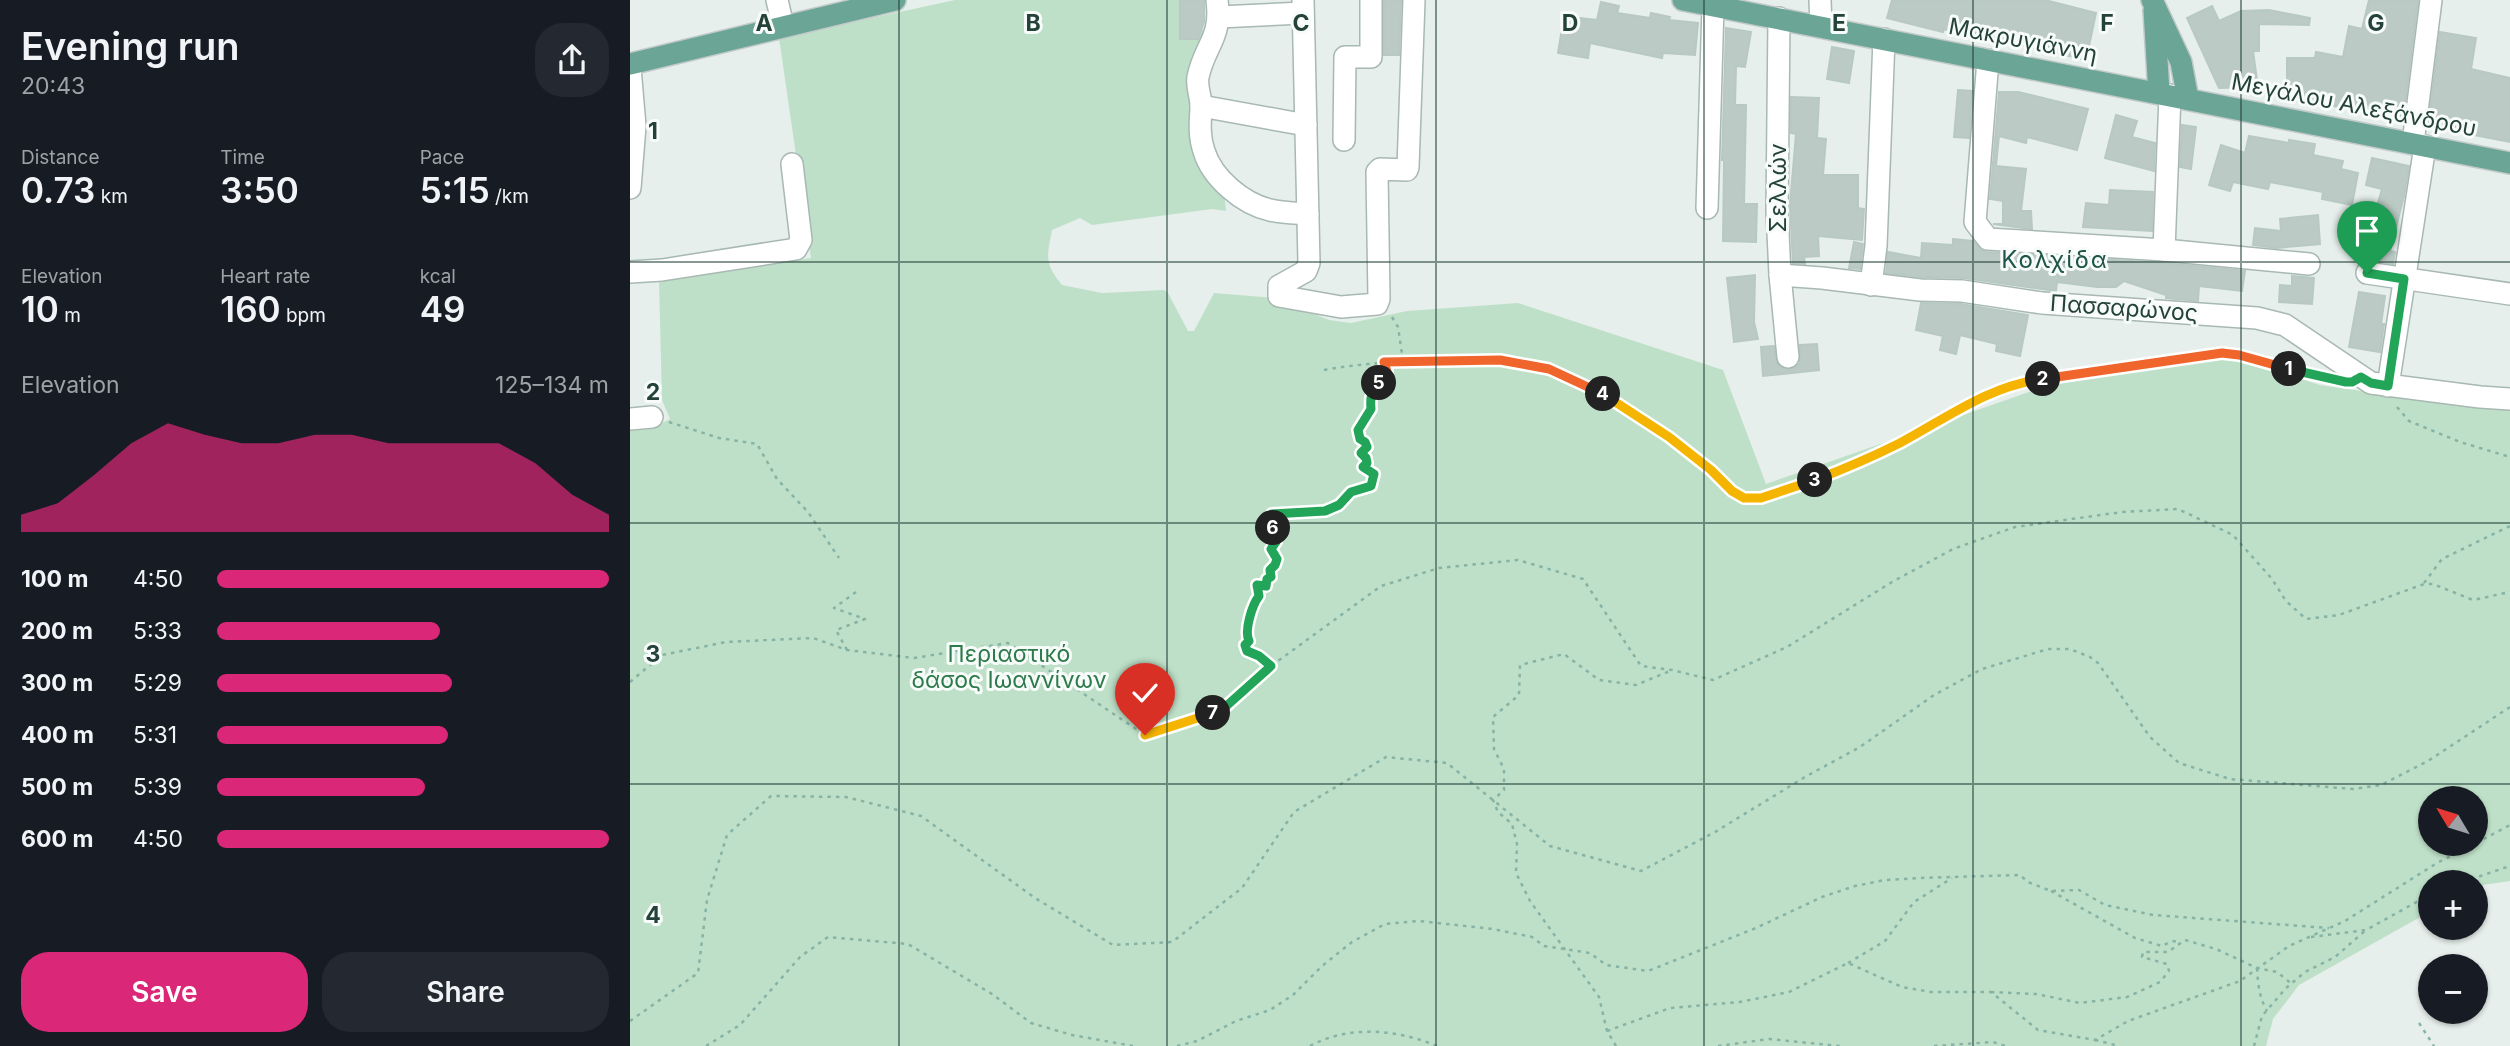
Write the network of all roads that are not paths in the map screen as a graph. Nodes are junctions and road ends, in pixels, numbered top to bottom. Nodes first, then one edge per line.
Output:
1 (777, 0) edge
2 (895, 0) edge
3 (1371, 0) edge
4 (1414, 0) edge
5 (1683, 0) edge
6 (1820, 0) edge
7 (2431, 0) edge
8 (2153, 2) edge
9 (1303, 6) edge
10 (1713, 6) junction
11 (1218, 9) edge
12 (1779, 18) junction
13 (783, 26) junction
14 (1821, 27) junction
15 (1884, 39) junction
16 (1988, 60) junction
17 (630, 66) edge
18 (2172, 96) junction
19 (1201, 106) junction
20 (1306, 125) junction
21 (1344, 140) dead end
22 (2419, 144) junction
23 (2510, 163) edge
24 (792, 164) dead end
25 (630, 188) edge
26 (1707, 208) dead end
27 (1308, 214) junction
28 (2164, 250) junction
29 (2309, 264) dead end
30 (630, 272) edge
31 (2367, 273) dead end
32 (1780, 275) junction
33 (2404, 279) junction
34 (1871, 285) junction
35 (2510, 294) edge
36 (1788, 357) dead end
37 (2388, 386) junction
38 (2510, 399) edge
39 (652, 417) road end
40 (630, 419) edge

1 - 13 street
2 - 13 main road
3 - 21 street
4 - 27 street
5 - 10 main road, Μακρυγιάννη
6 - 14 street
7 - 22 street
8 - 18 main road
8 - 18 main road
9 - 11 street
9 - 20 street
10 - 12 main road, Μακρυγιάννη
10 - 26 street
11 - 19 street
12 - 14 main road, Μακρυγιάννη
12 - 32 street, Σελλών
13 - 17 main road
14 - 15 main road, Μακρυγιάννη
15 - 16 main road, Μακρυγιάννη
15 - 34 street
16 - 18 main road, Μακρυγιάννη
16 - 28 street
17 - 25 street
18 - 22 main road, Μεγάλου Αλεξάνδρου
18 - 28 street
19 - 20 street
19 - 27 street
20 - 27 street
22 - 23 main road, Μεγάλου Αλεξάνδρου
22 - 33 street
24 - 30 street
28 - 29 street
31 - 33 street
32 - 34 street, Πασσαρώνος
32 - 36 street, Σελλών
33 - 35 street
33 - 37 street
34 - 37 street, Πασσαρώνος
37 - 38 street, Πασσαρώνος
39 - 40 street

